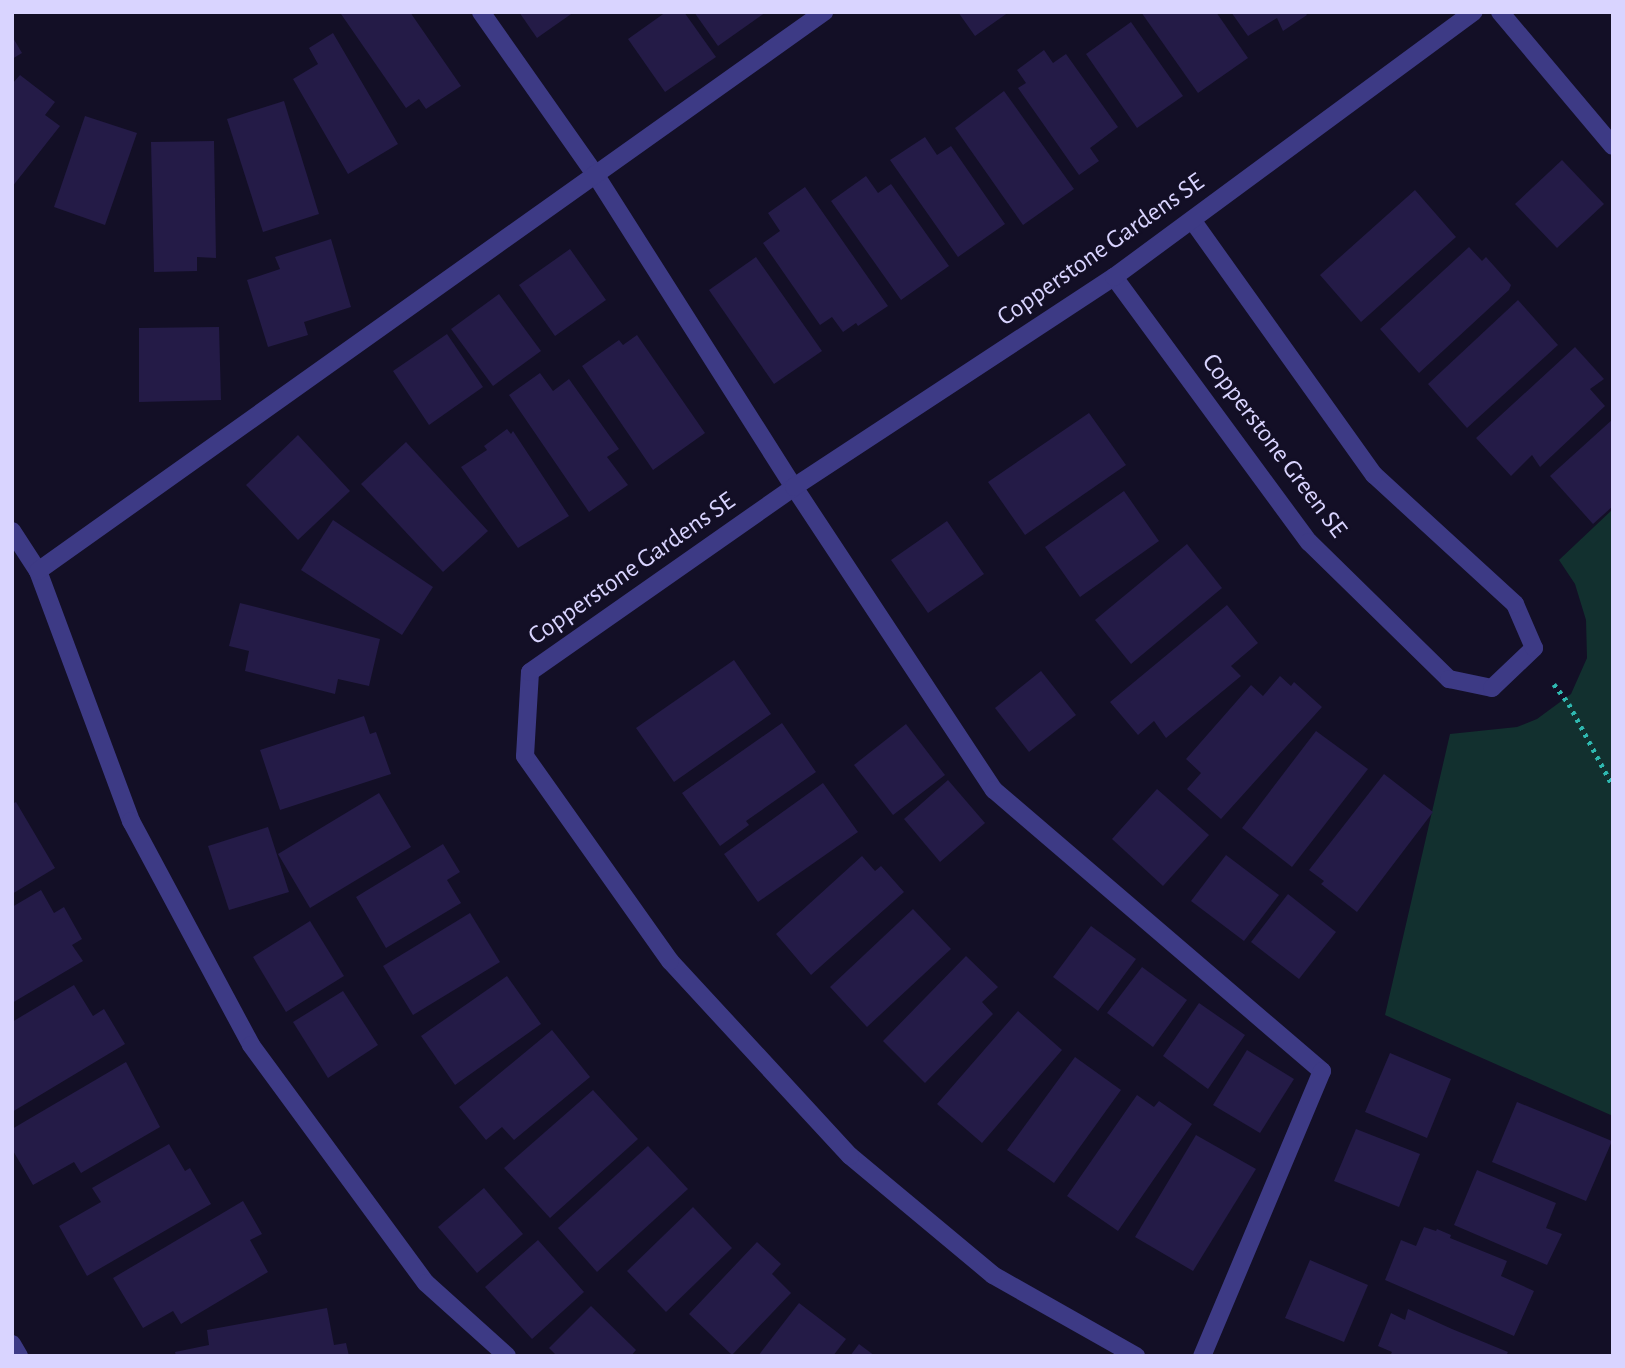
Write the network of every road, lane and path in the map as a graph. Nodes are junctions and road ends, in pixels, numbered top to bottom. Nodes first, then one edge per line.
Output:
1 (481, 12) edge
2 (824, 12) edge
3 (1474, 12) edge
4 (1500, 12) edge
5 (1613, 146) edge
6 (596, 174) junction
7 (1192, 221) junction
8 (1114, 277) junction
9 (794, 487) junction
10 (12, 531) edge
11 (38, 571) junction
12 (1534, 649) junction
13 (1613, 786) edge
14 (12, 1345) edge
15 (19, 1356) edge
16 (507, 1356) edge
17 (1136, 1356) edge
18 (1202, 1356) edge

1 - 6 street
2 - 6 street
3 - 7 street, Copperstone Gardens SE
4 - 5 street
6 - 9 street
6 - 11 street
7 - 8 street, Copperstone Gardens SE
7 - 12 street
8 - 9 street, Copperstone Gardens SE
8 - 12 street, Copperstone Green SE
9 - 17 street, Copperstone Gardens SE
9 - 18 street
10 - 11 street
11 - 16 street
12 - 13 path
14 - 15 street

